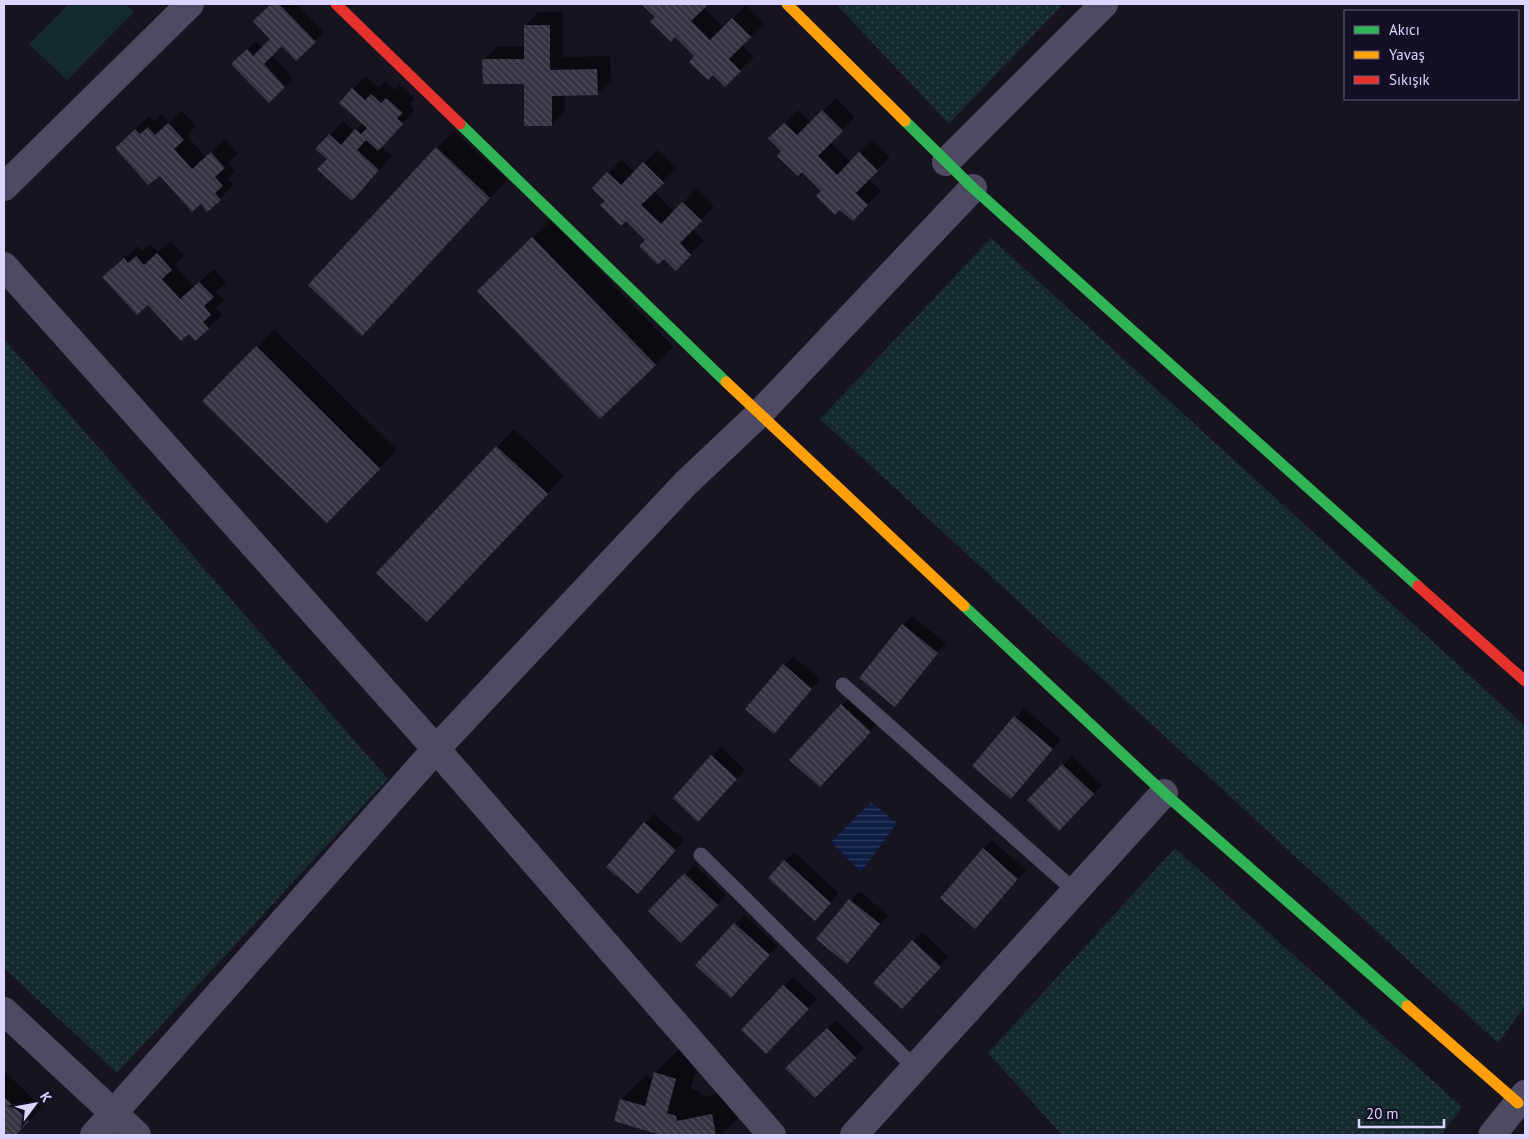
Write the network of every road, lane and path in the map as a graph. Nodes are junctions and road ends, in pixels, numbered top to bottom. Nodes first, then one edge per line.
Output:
1 (190, 4) edge
2 (336, 4) edge
3 (787, 4) edge
4 (1104, 4) edge
5 (946, 162) junction
6 (4, 186) edge
7 (973, 188) junction
8 (4, 266) edge
9 (758, 414) junction
10 (1525, 681) edge
11 (843, 685) dead end
12 (436, 749) junction
13 (1164, 793) junction
14 (701, 855) dead end
15 (1075, 891) junction
16 (4, 1012) edge
17 (915, 1068) junction
18 (1522, 1098) edge
19 (114, 1114) junction
20 (94, 1135) edge
21 (137, 1135) edge
22 (772, 1135) edge
23 (854, 1135) edge
24 (1492, 1135) edge

1 - 6 street
2 - 9 street
3 - 5 street
4 - 5 street
5 - 7 street
7 - 9 street
7 - 10 street
8 - 12 street
9 - 12 street
9 - 13 street
11 - 15 lane
12 - 19 street
12 - 22 street
13 - 15 street
13 - 18 street
14 - 17 lane
15 - 17 street
16 - 19 street
17 - 23 street
18 - 24 street
19 - 20 street
19 - 21 street

